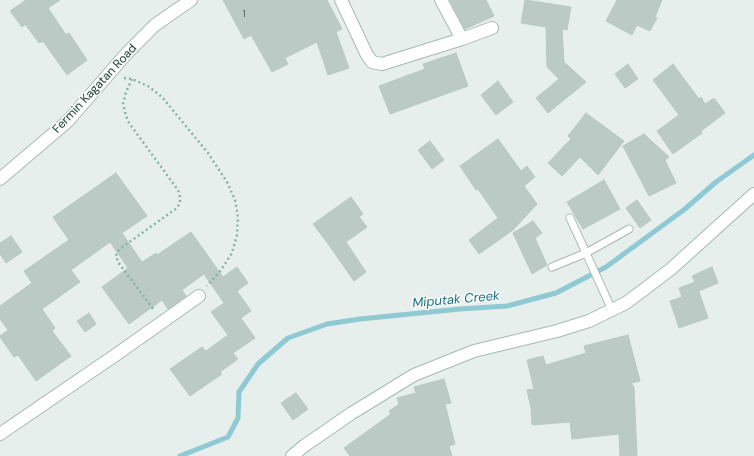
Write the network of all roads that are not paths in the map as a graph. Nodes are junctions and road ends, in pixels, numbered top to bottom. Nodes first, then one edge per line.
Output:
1 (191, 0) edge
2 (341, 0) edge
3 (441, 0) edge
4 (492, 28) dead end
5 (462, 40) junction
6 (0, 180) edge
7 (754, 194) edge
8 (570, 218) dead end
9 (629, 229) dead end
10 (586, 253) junction
11 (552, 267) dead end
12 (199, 296) road end
13 (612, 310) junction
14 (0, 434) edge
15 (292, 456) edge

1 - 6 street, Fermin Kagatan Road
2 - 5 street
3 - 5 street
4 - 5 street
7 - 13 street
8 - 10 lane
9 - 10 lane
10 - 11 lane
10 - 13 lane
12 - 14 street
13 - 15 street

